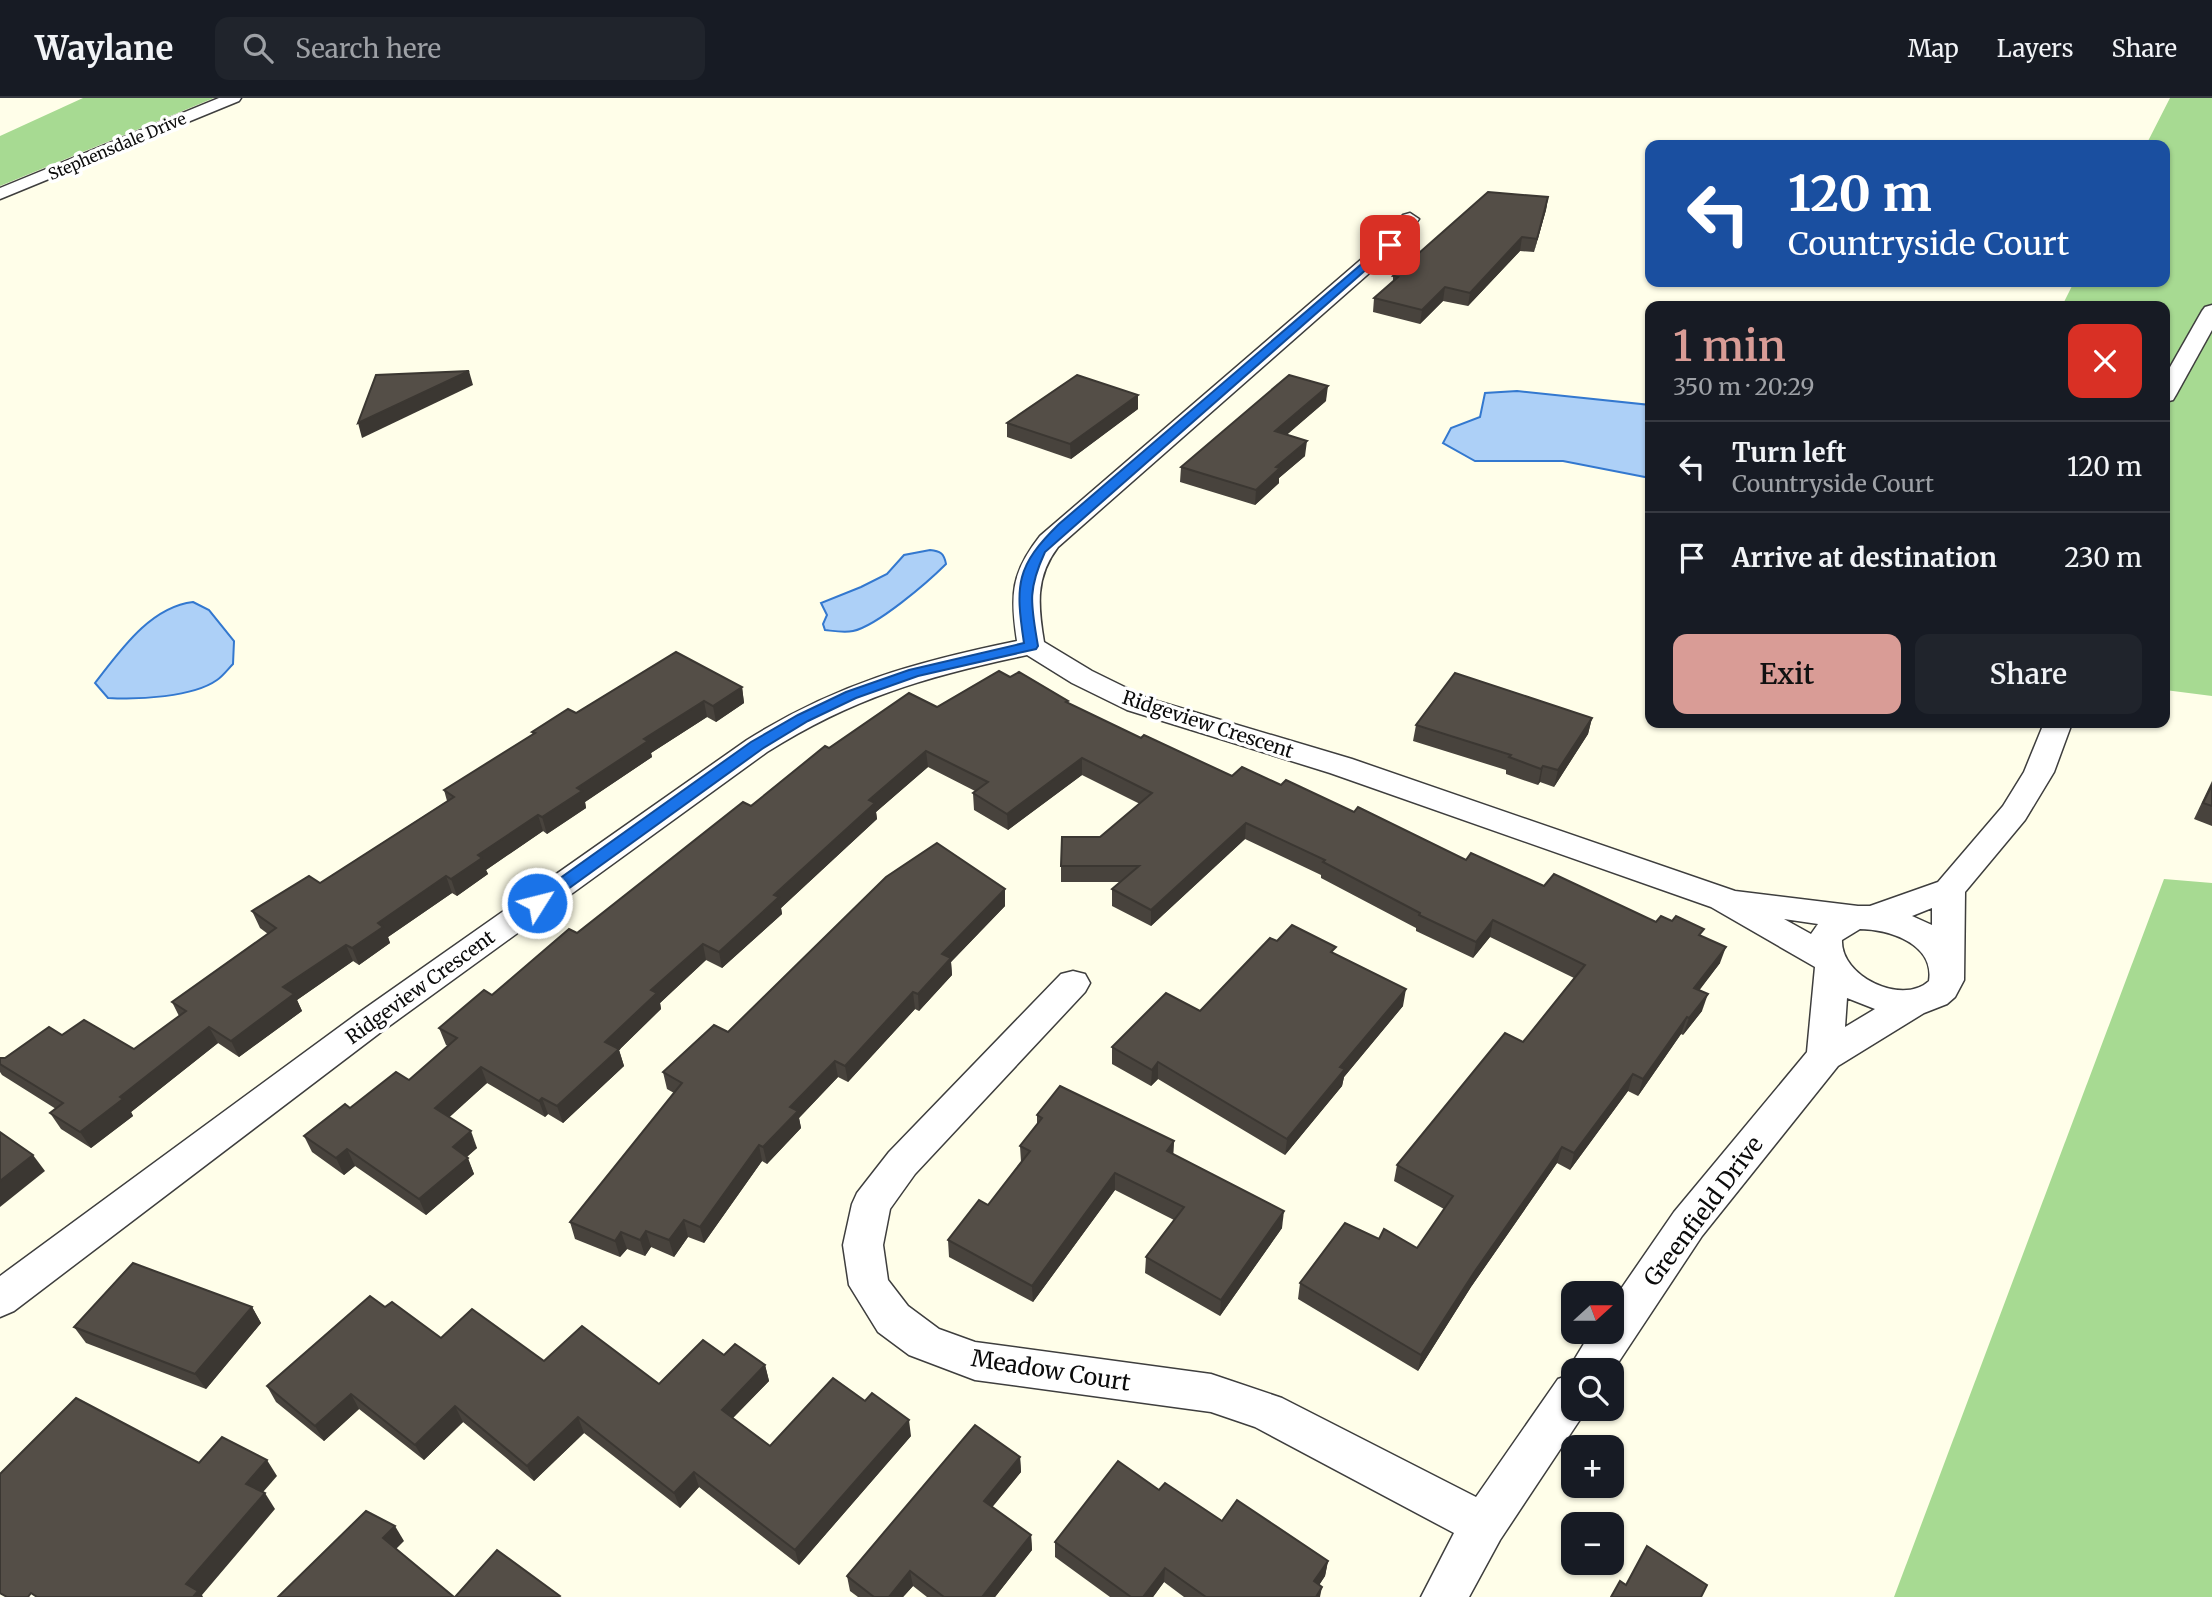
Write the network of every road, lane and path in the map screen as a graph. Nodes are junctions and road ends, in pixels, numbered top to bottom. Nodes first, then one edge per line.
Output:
1 (233, 98) edge
2 (0, 194) edge
3 (1410, 219) dead end
4 (2212, 311) edge
5 (2170, 386) edge
6 (1031, 646) junction
7 (2056, 728) edge
8 (1948, 890) junction
9 (1723, 900) junction
10 (1866, 917) junction
11 (1829, 963) junction
12 (1948, 966) junction
13 (1073, 984) dead end
14 (1915, 1002) junction
15 (1825, 1056) junction
16 (0, 1299) edge
17 (1597, 1358) edge
18 (1561, 1411) edge
19 (1484, 1525) junction
20 (1444, 1597) edge

1 - 2 street, Stephensdale Drive
3 - 6 street
4 - 5 street
6 - 9 street, Ridgeview Crescent
6 - 16 street, Ridgeview Crescent
7 - 8 street
8 - 10 street
8 - 12 street
9 - 10 street, Ridgeview Crescent
9 - 11 street, Ridgeview Crescent
10 - 11 street
10 - 12 street
11 - 14 street
11 - 15 street
12 - 14 street
13 - 19 street, Meadow Court
14 - 15 street, Greenfield Drive
15 - 17 street, Greenfield Drive
18 - 19 street
19 - 20 street

